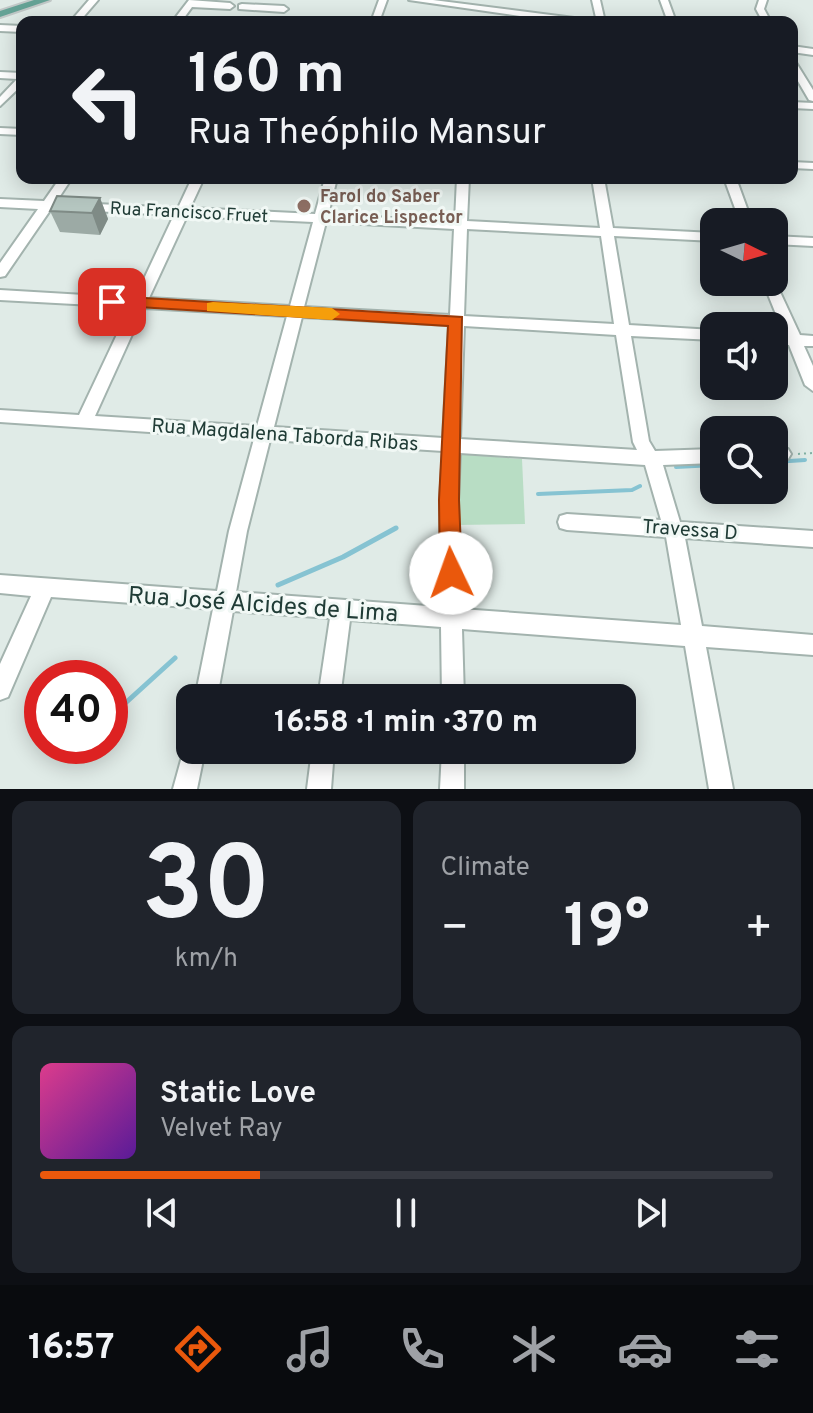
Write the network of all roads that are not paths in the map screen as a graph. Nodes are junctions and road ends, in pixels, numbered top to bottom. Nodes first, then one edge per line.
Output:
1 (45, 0) edge
2 (94, 0) edge
3 (413, 0) edge
4 (191, 2) edge
5 (287, 4) edge
6 (468, 5) edge
7 (230, 6) dead end
8 (242, 7) dead end
9 (0, 14) edge
10 (79, 16) edge
11 (537, 16) edge
12 (798, 73) edge
13 (16, 84) edge
14 (813, 98) edge
15 (0, 103) edge
16 (62, 184) edge
17 (195, 184) edge
18 (330, 184) edge
19 (463, 184) edge
20 (599, 184) edge
21 (732, 184) edge
22 (0, 203) edge
23 (47, 205) junction
24 (741, 208) edge
25 (183, 212) junction
26 (321, 218) junction
27 (461, 225) junction
28 (606, 232) junction
29 (700, 236) edge
30 (788, 241) edge
31 (813, 242) edge
32 (0, 273) edge
33 (0, 295) edge
34 (776, 296) edge
35 (140, 303) junction
36 (296, 312) junction
37 (457, 321) junction
38 (622, 330) junction
39 (700, 334) edge
40 (788, 340) edge
41 (794, 340) junction
42 (813, 341) edge
43 (813, 385) edge
44 (0, 416) edge
45 (84, 421) junction
46 (264, 433) junction
47 (451, 445) junction
48 (700, 456) edge
49 (650, 458) junction
50 (567, 522) dead end
51 (673, 527) junction
52 (813, 539) edge
53 (0, 584) edge
54 (45, 587) junction
55 (224, 601) junction
56 (341, 610) junction
57 (454, 618) junction
58 (693, 636) junction
59 (813, 645) edge
60 (209, 684) edge
61 (331, 684) edge
62 (453, 684) edge
63 (0, 689) edge
64 (191, 764) edge
65 (322, 764) edge
66 (453, 764) edge
67 (185, 789) edge
68 (319, 789) edge
69 (452, 789) edge
70 (721, 789) edge

1 - 9 main road
2 - 10 street
3 - 6 street
4 - 7 street
5 - 8 street
6 - 11 street
12 - 14 street
13 - 15 street
16 - 23 street
17 - 25 street
18 - 26 street
19 - 27 street
20 - 28 street
21 - 24 street
22 - 23 street, Rua Francisco Fruet
23 - 25 street, Rua Francisco Fruet
23 - 32 street
25 - 26 street, Rua Francisco Fruet
25 - 35 street
26 - 27 street, Rua Francisco Fruet
26 - 36 street
27 - 28 street, Rua Francisco Fruet
27 - 37 street
28 - 29 street, Rua Francisco Fruet
28 - 38 street
30 - 31 street
33 - 35 street
34 - 41 street
35 - 36 street
35 - 45 street
36 - 37 street
36 - 46 street
37 - 38 street
37 - 47 street
38 - 39 street
38 - 49 street
40 - 41 street
41 - 42 street
41 - 43 street
44 - 45 street, Rua Magdalena Taborda Ribas
45 - 46 street, Rua Magdalena Taborda Ribas
46 - 47 street, Rua Magdalena Taborda Ribas
46 - 55 street
47 - 49 street, Rua Magdalena Taborda Ribas
47 - 57 street
48 - 49 street, Rua Magdalena Taborda Ribas
49 - 51 street
50 - 51 street, Travessa D
51 - 52 street, Travessa D
51 - 58 street
53 - 54 street, Rua José Alcides de Lima
54 - 55 street, Rua José Alcides de Lima
54 - 63 street
55 - 56 street, Rua José Alcides de Lima
55 - 60 street
56 - 57 street, Rua José Alcides de Lima
56 - 61 street
57 - 58 street, Rua José Alcides de Lima
57 - 62 street
58 - 59 street, Rua José Alcides de Lima
58 - 70 street
64 - 67 street
65 - 68 street
66 - 69 street

